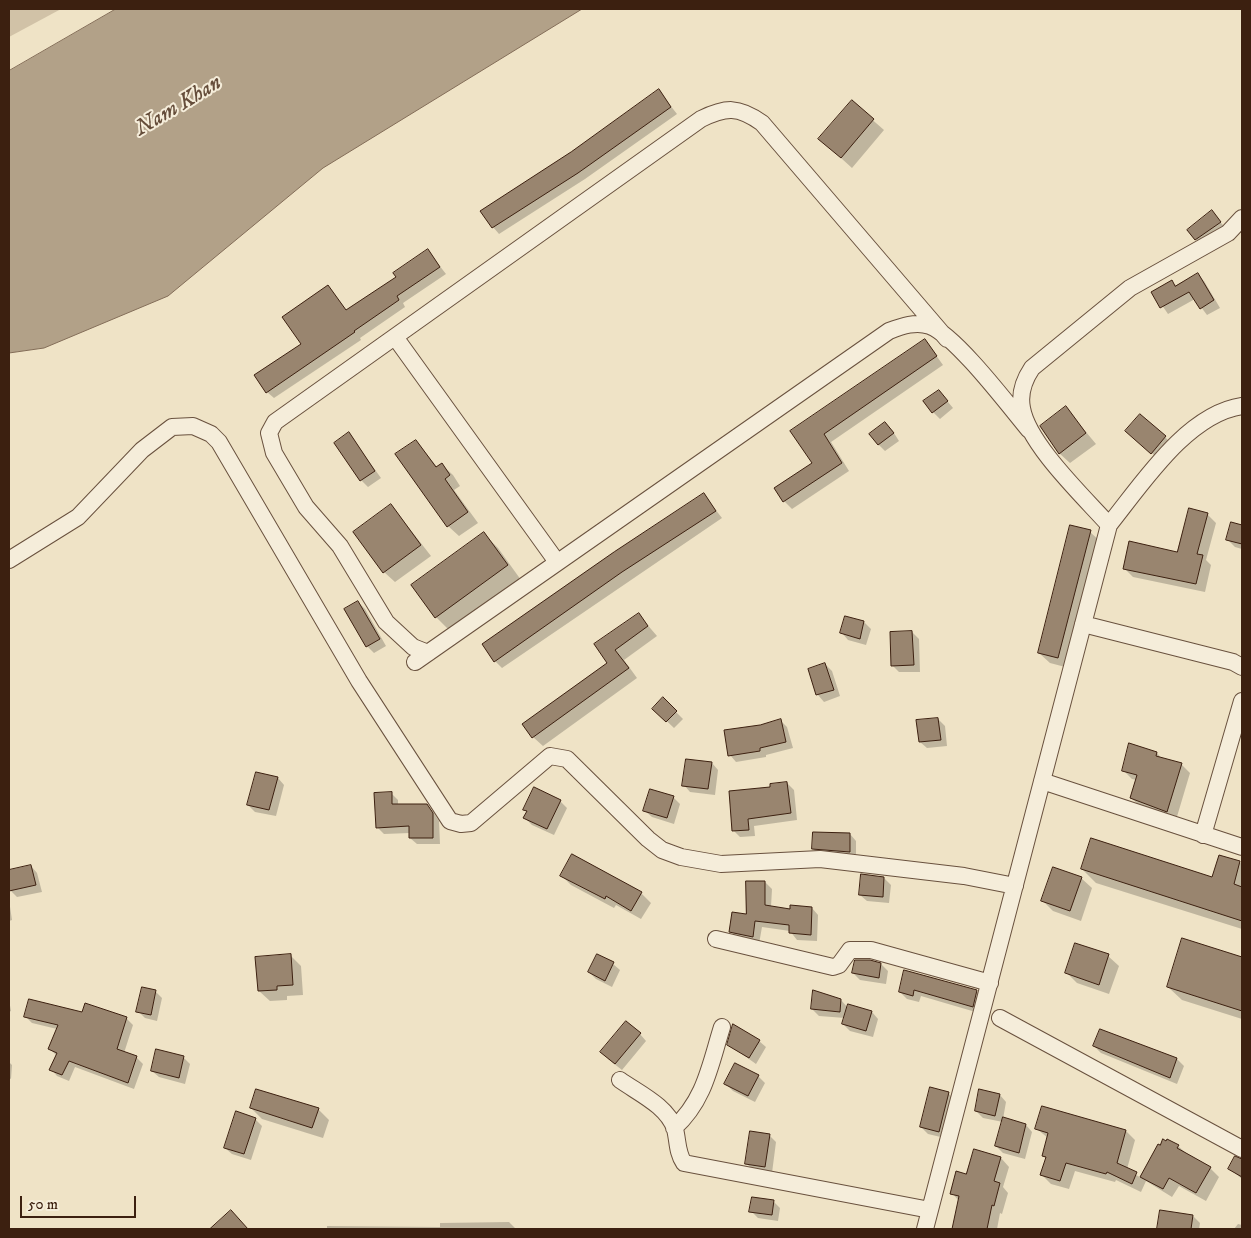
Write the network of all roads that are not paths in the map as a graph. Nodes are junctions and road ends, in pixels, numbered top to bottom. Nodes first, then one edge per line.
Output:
1 (1242, 218) edge
2 (395, 336) junction
3 (947, 339) junction
4 (1242, 406) edge
5 (1029, 430) junction
6 (1109, 525) junction
7 (9, 560) edge
8 (557, 562) junction
9 (1084, 624) junction
10 (1242, 667) edge
11 (1242, 701) edge
12 (1042, 781) junction
13 (1203, 834) junction
14 (1242, 847) edge
15 (1015, 886) junction
16 (716, 939) dead end
17 (990, 983) junction
18 (1000, 1018) dead end
19 (722, 1027) dead end
20 (620, 1080) dead end
21 (674, 1128) junction
22 (1242, 1149) edge
23 (930, 1210) junction
24 (925, 1229) edge

1 - 5 street
2 - 3 street
2 - 8 street
2 - 8 street
3 - 5 street
3 - 8 street
4 - 6 street
5 - 6 street
6 - 9 street
7 - 15 street
9 - 10 street
9 - 12 street
11 - 13 street
12 - 13 street
12 - 15 street
13 - 14 street
15 - 17 street
16 - 17 street
17 - 23 street
18 - 22 street
19 - 21 street
20 - 21 street
21 - 23 street
23 - 24 street

